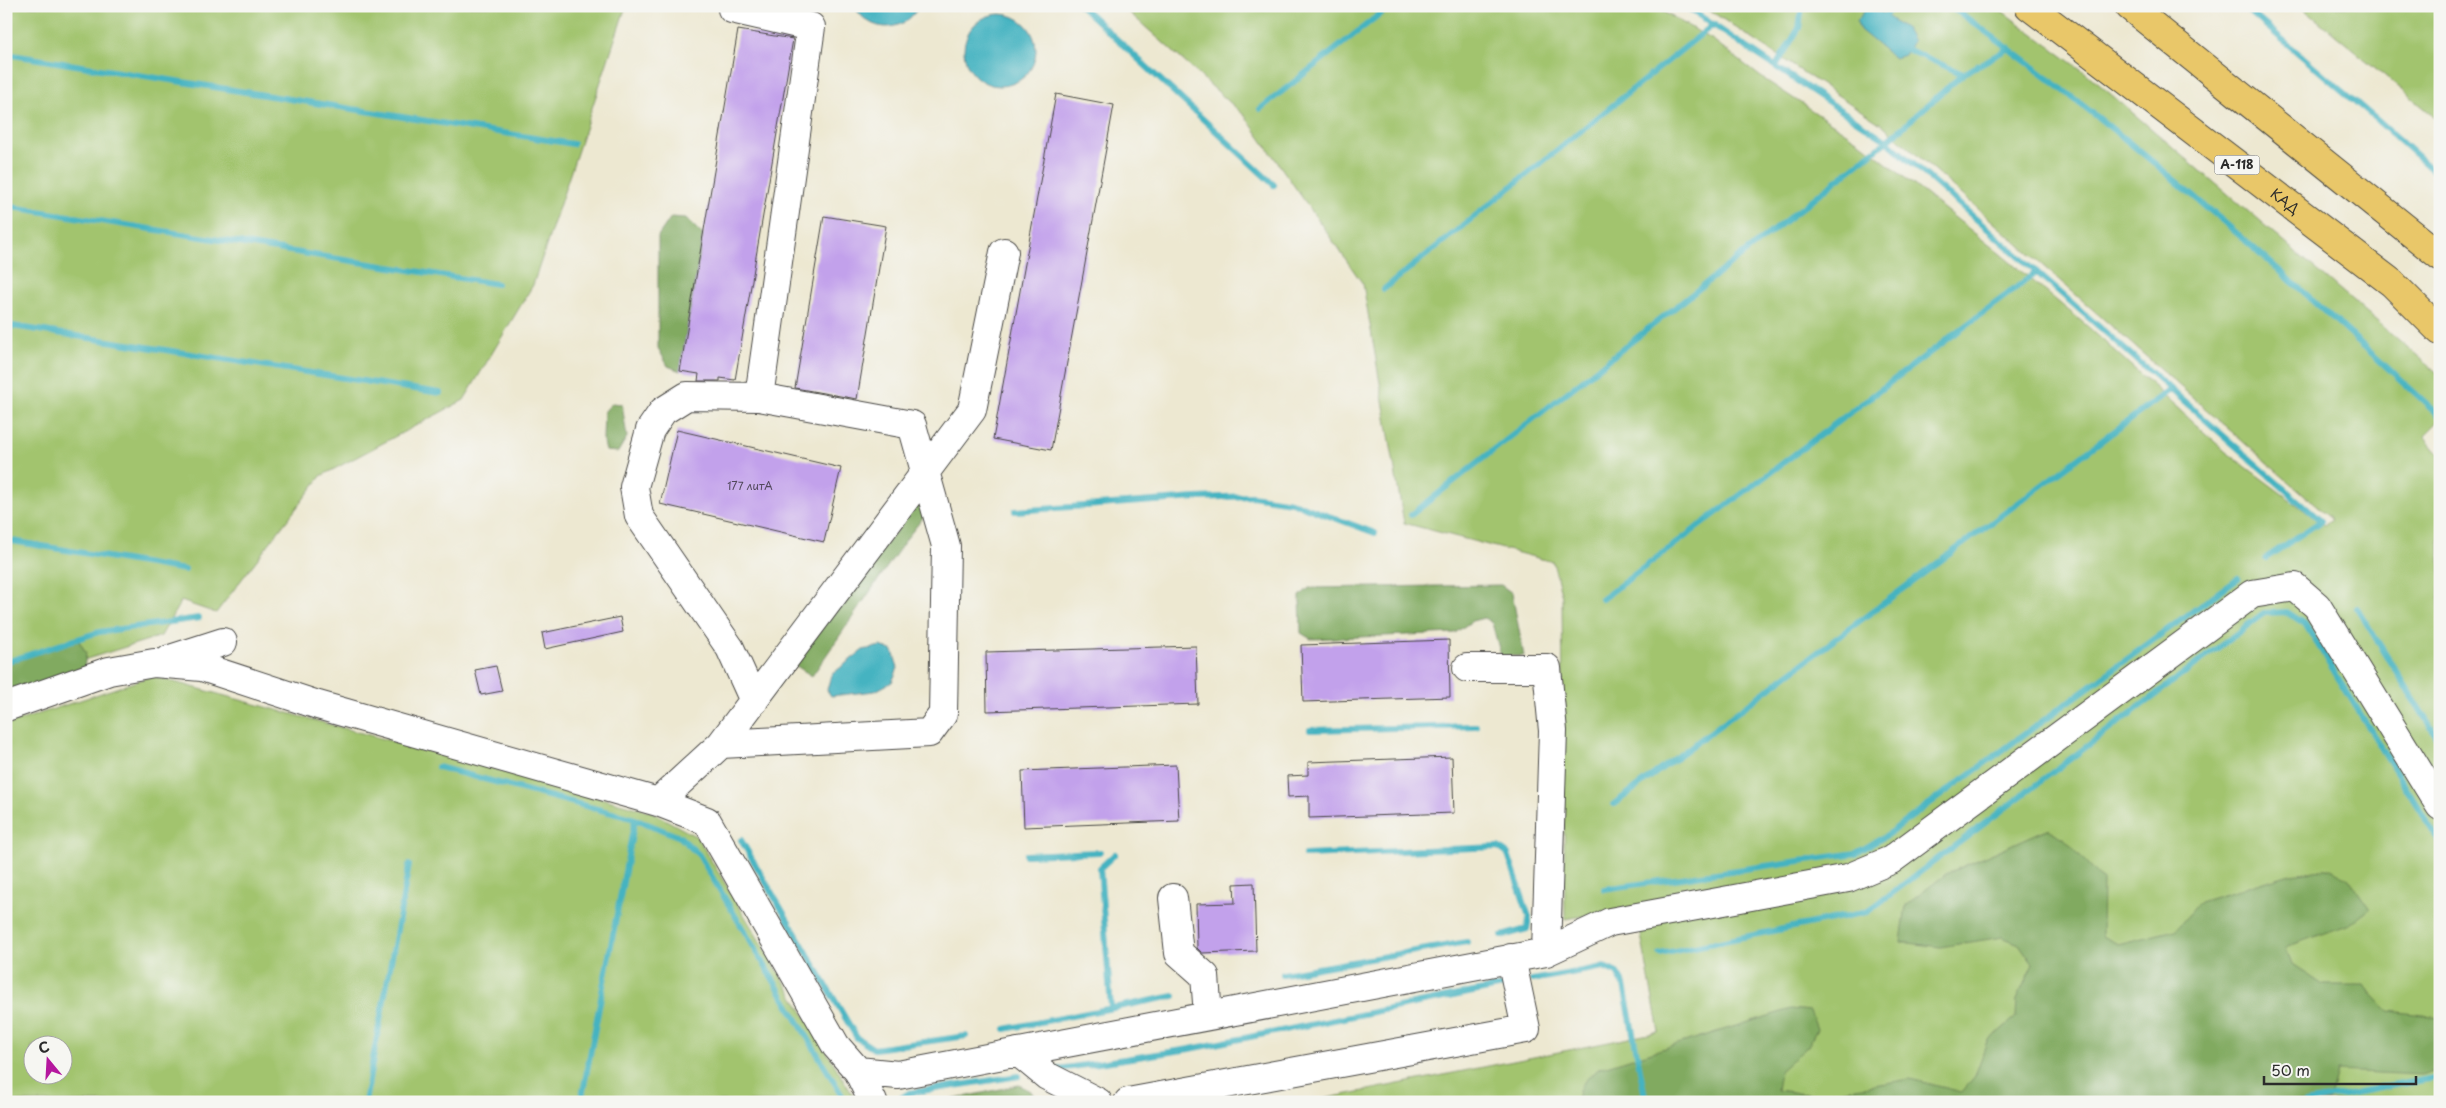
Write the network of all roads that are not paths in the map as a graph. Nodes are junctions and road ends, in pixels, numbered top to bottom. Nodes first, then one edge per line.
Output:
1 (2029, 6) edge
2 (2129, 6) edge
3 (732, 9) dead end
4 (1004, 252) dead end
5 (2440, 256) edge
6 (2440, 330) edge
7 (759, 397) junction
8 (925, 471) junction
9 (223, 642) dead end
10 (154, 663) junction
11 (1467, 668) dead end
12 (754, 701) junction
13 (6, 707) edge
14 (721, 744) junction
15 (658, 802) junction
16 (2440, 806) edge
17 (1174, 898) dead end
18 (1546, 952) junction
19 (1511, 958) junction
20 (1208, 1016) junction
21 (1018, 1052) junction
22 (858, 1071) junction
23 (872, 1102) edge
24 (1098, 1102) edge
25 (1128, 1102) edge

1 - 6 highway, КАД / А-118
2 - 5 highway
3 - 7 street
4 - 8 street
7 - 8 street
7 - 12 street
8 - 12 street
8 - 14 street
9 - 10 street
10 - 13 street
10 - 15 street
11 - 18 street
12 - 14 street
14 - 15 street
15 - 22 street
16 - 18 street
17 - 20 street
18 - 19 street
19 - 20 street
19 - 25 street
20 - 21 street
21 - 22 street
21 - 24 street
22 - 23 street

